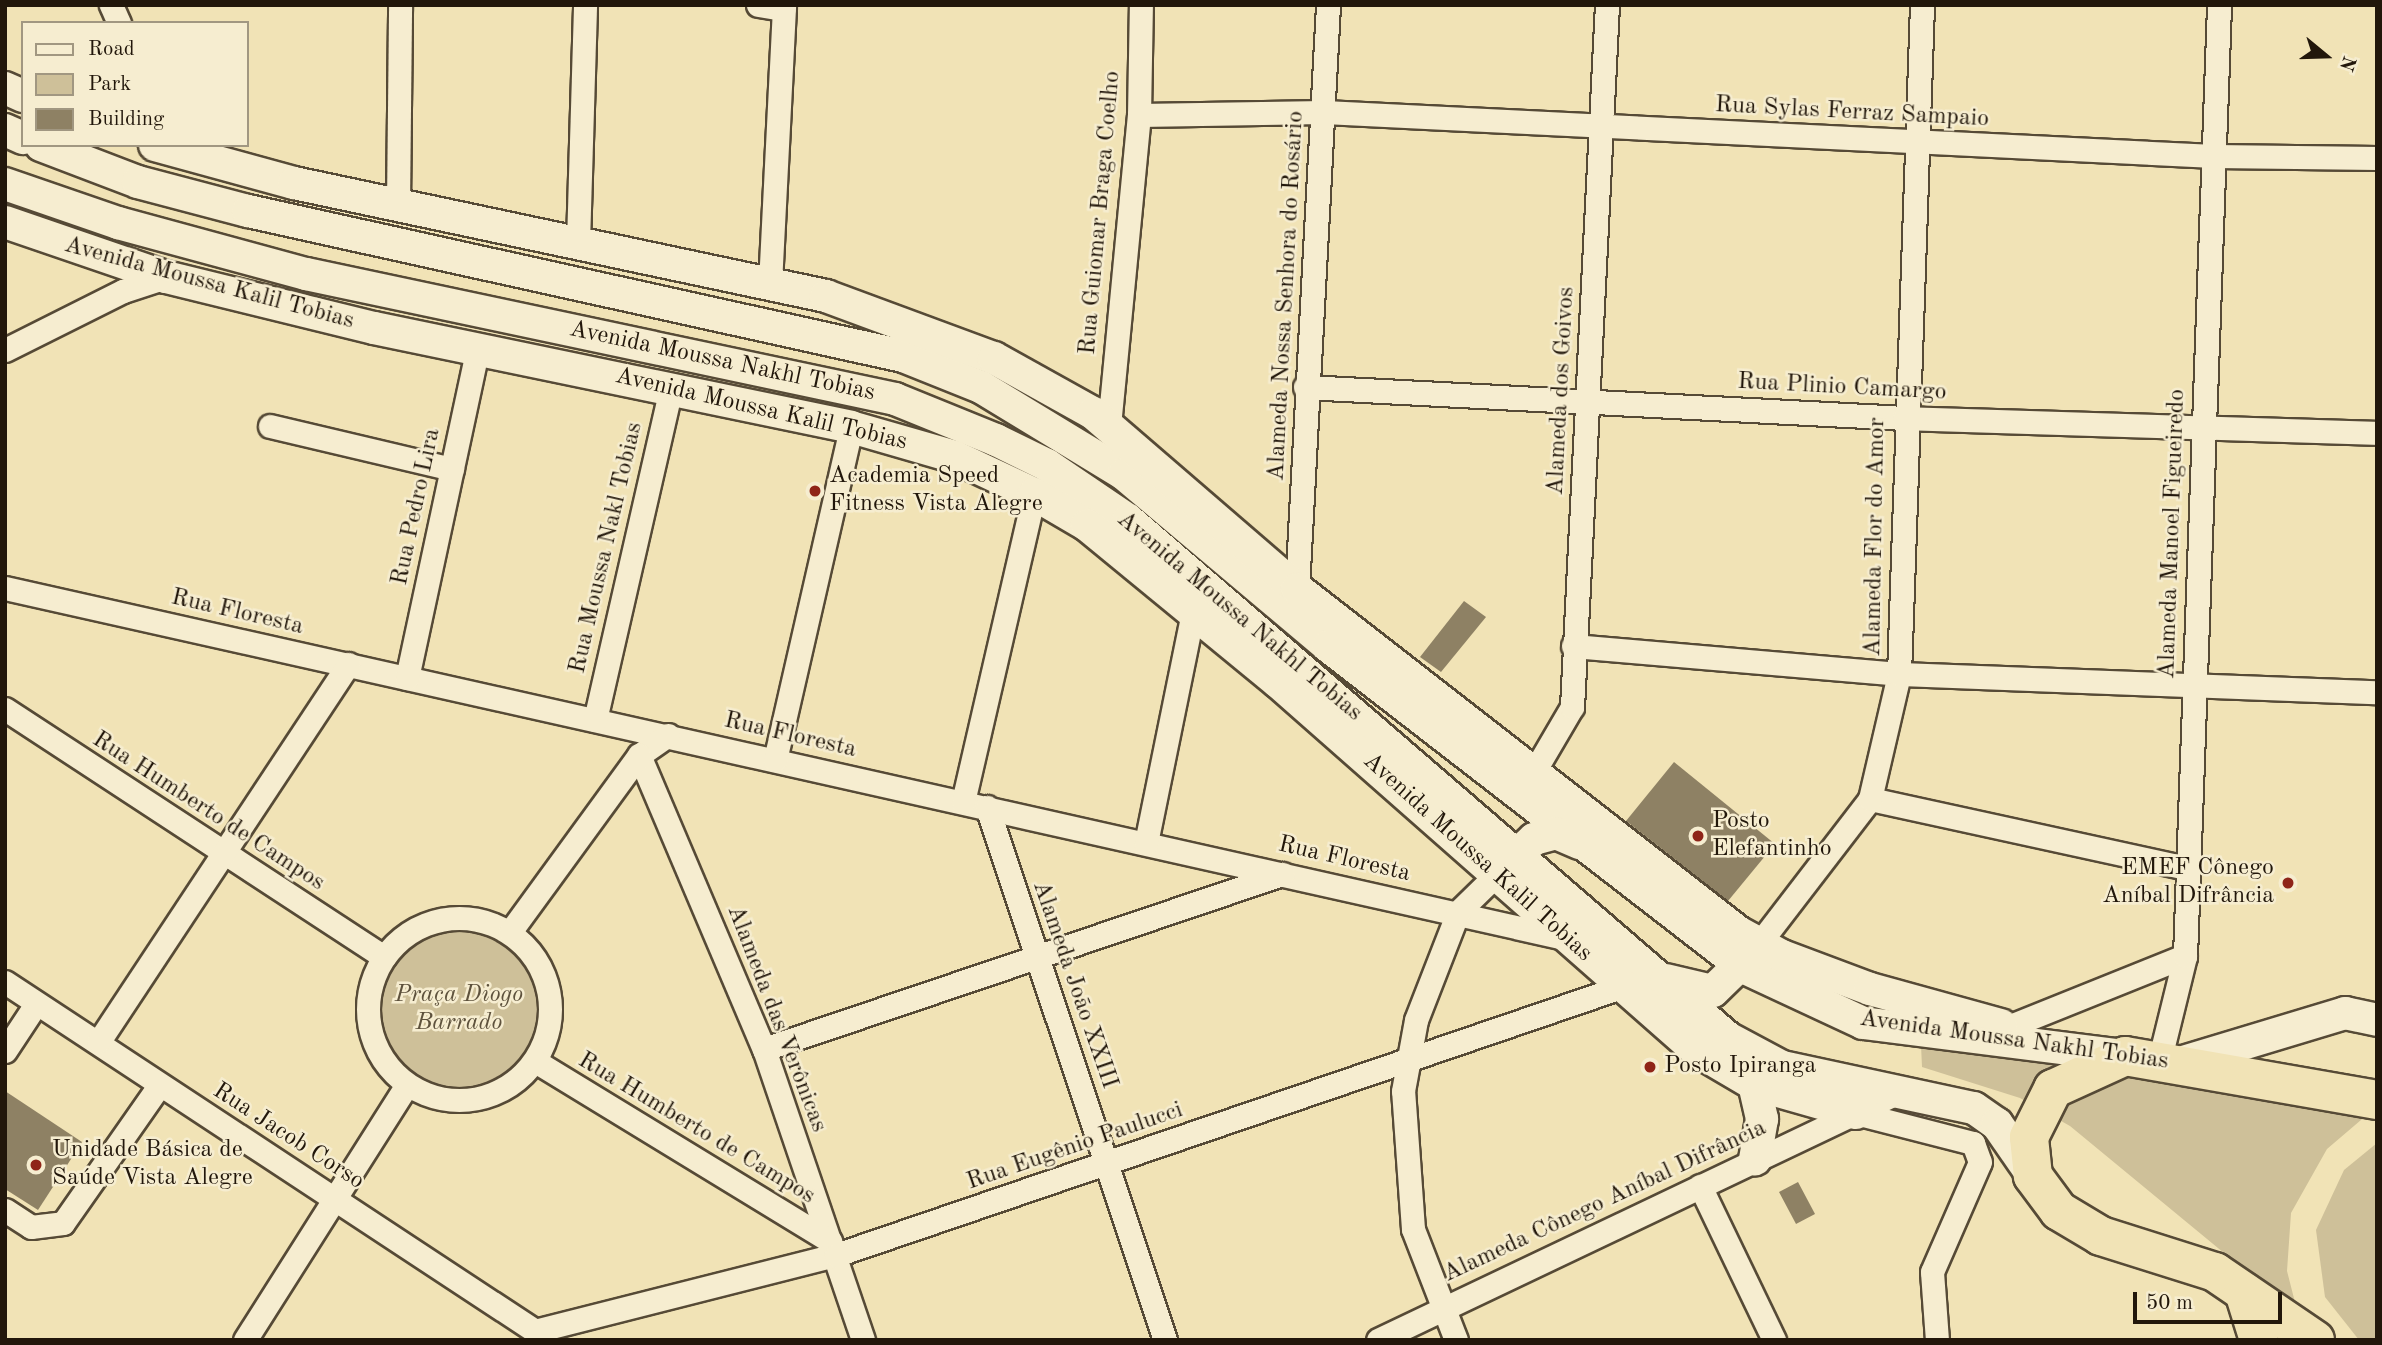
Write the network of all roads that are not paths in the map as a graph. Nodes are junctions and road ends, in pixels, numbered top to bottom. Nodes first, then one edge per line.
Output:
1 (111, 5) edge
2 (401, 5) edge
3 (585, 5) edge
4 (758, 5) edge
5 (1141, 5) edge
6 (1328, 5) edge
7 (1607, 5) edge
8 (1922, 5) edge
9 (2219, 5) edge
10 (784, 7) edge
11 (118, 21) edge
12 (5, 88) edge
13 (21, 95) edge
14 (1324, 112) junction
15 (1139, 115) junction
16 (1602, 127) junction
17 (5, 130) edge
18 (21, 137) edge
19 (1914, 142) junction
20 (46, 147) edge
21 (171, 147) edge
22 (2214, 156) junction
23 (2377, 158) edge
24 (5, 184) edge
25 (398, 205) junction
26 (5, 222) edge
27 (299, 223) junction
28 (578, 243) junction
29 (166, 278) junction
30 (770, 284) junction
31 (645, 295) junction
32 (712, 311) junction
33 (499, 316) junction
34 (374, 328) junction
35 (632, 342) junction
36 (478, 347) junction
37 (5, 350) edge
38 (695, 358) junction
39 (1305, 387) junction
40 (671, 388) junction
41 (1589, 400) junction
42 (1905, 418) junction
43 (270, 426) dead end
44 (851, 426) junction
45 (1109, 426) junction
46 (2203, 429) junction
47 (2377, 433) edge
48 (452, 468) junction
49 (1124, 474) junction
50 (1034, 494) junction
51 (1201, 500) junction
52 (1128, 520) junction
53 (1161, 584) junction
54 (5, 588) edge
55 (1297, 589) junction
56 (1193, 613) junction
57 (1573, 646) junction
58 (349, 664) junction
59 (1899, 674) junction
60 (407, 677) junction
61 (1277, 681) junction
62 (2194, 681) junction
63 (2377, 692) edge
64 (1427, 693) junction
65 (1345, 708) junction
66 (5, 709) edge
67 (595, 720) junction
68 (1444, 733) junction
69 (668, 735) junction
70 (639, 755) junction
71 (775, 760) junction
72 (1527, 780) junction
73 (1870, 799) junction
74 (963, 802) junction
75 (1457, 804) junction
76 (987, 807) junction
77 (1146, 843) junction
78 (1591, 847) junction
79 (225, 855) junction
80 (1506, 865) junction
81 (2188, 868) junction
82 (1283, 873) junction
83 (1458, 912) junction
84 (510, 933) junction
85 (1580, 937) junction
86 (1746, 948) junction
87 (2185, 956) junction
88 (384, 957) junction
89 (1037, 957) junction
90 (1655, 976) junction
91 (5, 982) edge
92 (1624, 986) junction
93 (2377, 1001) edge
94 (36, 1004) junction
95 (2345, 1013) junction
96 (2377, 1020) edge
97 (2008, 1027) junction
98 (99, 1041) junction
99 (2040, 1043) junction
100 (764, 1049) junction
101 (1721, 1050) junction
102 (5, 1051) edge
103 (1409, 1060) junction
104 (535, 1061) junction
105 (2153, 1061) junction
106 (1754, 1084) junction
107 (407, 1085) junction
108 (159, 1086) junction
109 (1901, 1091) junction
110 (2377, 1100) edge
111 (1856, 1113) junction
112 (1755, 1159) junction
113 (1106, 1164) junction
114 (2033, 1175) junction
115 (1700, 1186) junction
116 (336, 1199) junction
117 (5, 1210) edge
118 (833, 1248) junction
119 (2244, 1292) junction
120 (1442, 1309) junction
121 (537, 1335) edge
122 (245, 1340) edge
123 (863, 1340) edge
124 (1165, 1340) edge
125 (1377, 1340) edge
126 (1456, 1340) edge
127 (1774, 1340) edge
128 (1937, 1340) edge
129 (2259, 1340) edge
130 (2315, 1340) edge

1 - 11 street
2 - 25 street
3 - 28 street
4 - 10 street
5 - 15 street, Rua Guiomar Braga Coelho
6 - 14 street, Alameda Nossa Senhora do Rosário
7 - 16 street, Alameda dos Goivos
8 - 19 street, Alameda Flor do Amor
9 - 22 street, Alameda Manoel Figueiredo
10 - 30 street
12 - 13 main road
14 - 15 street, Rua Sylas Ferraz Sampaio
14 - 16 street, Rua Sylas Ferraz Sampaio
14 - 39 street, Alameda Nossa Senhora do Rosário
15 - 45 street, Rua Guiomar Braga Coelho
16 - 19 street, Rua Sylas Ferraz Sampaio
16 - 41 street, Alameda dos Goivos
17 - 18 main road
19 - 22 street, Rua Sylas Ferraz Sampaio
19 - 42 street, Alameda Flor do Amor
20 - 27 main road, Avenida Moussa Nakhl Tobias
21 - 25 main road
21 - 27 main road
22 - 23 street, Rua Sylas Ferraz Sampaio
22 - 46 street, Alameda Manoel Figueiredo
24 - 33 main road, Avenida Moussa Nakhl Tobias
25 - 28 main road
26 - 29 main road, Avenida Moussa Kalil Tobias
27 - 31 main road, Avenida Moussa Nakhl Tobias
28 - 30 main road
29 - 34 main road, Avenida Moussa Kalil Tobias
29 - 37 street
30 - 45 main road
31 - 32 main road, Avenida Moussa Nakhl Tobias
31 - 35 main road
32 - 38 main road
32 - 49 main road, Avenida Moussa Nakhl Tobias
33 - 34 main road
33 - 35 main road, Avenida Moussa Nakhl Tobias
34 - 36 main road, Avenida Moussa Kalil Tobias
35 - 38 main road, Avenida Moussa Nakhl Tobias
36 - 40 main road, Avenida Moussa Kalil Tobias
36 - 48 street, Rua Pedro Lira
38 - 52 main road, Avenida Moussa Nakhl Tobias
39 - 41 street, Rua Plinio Camargo
39 - 55 street, Alameda Nossa Senhora do Rosário
40 - 44 main road, Avenida Moussa Kalil Tobias
40 - 67 street, Rua Moussa Nakl Tobias
41 - 42 street, Rua Plinio Camargo
41 - 57 street, Alameda dos Goivos
42 - 46 street, Rua Plinio Camargo
42 - 59 street, Alameda Flor do Amor
43 - 48 street
44 - 50 main road, Avenida Moussa Kalil Tobias
44 - 71 street
45 - 51 main road
46 - 47 street, Rua Plinio Camargo
46 - 62 street, Alameda Manoel Figueiredo
48 - 60 street, Rua Pedro Lira
49 - 51 main road
49 - 68 main road, Avenida Moussa Nakhl Tobias
50 - 53 main road, Avenida Moussa Kalil Tobias
50 - 74 street
51 - 55 main road
52 - 53 main road
52 - 65 main road, Avenida Moussa Nakhl Tobias
53 - 56 main road, Avenida Moussa Kalil Tobias
54 - 58 street, Rua Floresta
55 - 64 main road
56 - 61 main road, Avenida Moussa Kalil Tobias
56 - 77 street
57 - 59 street
57 - 72 street, Alameda dos Goivos
58 - 60 street, Rua Floresta
58 - 79 street
59 - 62 street
59 - 73 street, Alameda Flor do Amor
60 - 67 street, Rua Floresta
61 - 65 main road
61 - 80 main road, Avenida Moussa Kalil Tobias
62 - 63 street
62 - 81 street, Alameda Manoel Figueiredo
64 - 68 main road
64 - 72 main road
65 - 75 main road, Avenida Moussa Nakhl Tobias
66 - 79 street, Rua Humberto de Campos
67 - 69 street, Rua Floresta
68 - 72 main road, Avenida Moussa Nakhl Tobias
69 - 70 street
69 - 71 street, Rua Floresta
70 - 84 street
70 - 100 street, Alameda das Verônicas
71 - 74 street, Rua Floresta
72 - 75 main road
72 - 78 main road, Avenida Moussa Nakhl Tobias
72 - 86 main road
73 - 81 street
73 - 86 street, Alameda Flor do Amor
74 - 76 street, Rua Floresta
75 - 80 main road, Avenida Moussa Nakhl Tobias
76 - 77 street, Rua Floresta
76 - 89 street, Alameda João XXIII
77 - 82 street, Rua Floresta
78 - 80 main road
78 - 86 main road, Avenida Moussa Nakhl Tobias
79 - 88 street, Rua Humberto de Campos
79 - 98 street
80 - 83 street
80 - 85 main road, Avenida Moussa Kalil Tobias
81 - 87 street, Alameda Manoel Figueiredo
82 - 83 street, Rua Floresta
82 - 89 street
83 - 85 street, Rua Floresta
83 - 103 street
84 - 88 street
84 - 104 street
85 - 90 main road
85 - 92 main road, Avenida Moussa Kalil Tobias
86 - 90 main road
86 - 97 main road
86 - 99 main road, Avenida Moussa Nakhl Tobias
87 - 97 street
87 - 105 street, Alameda Manoel Figueiredo
88 - 107 street
89 - 100 street
89 - 113 street, Alameda João XXIII
90 - 101 main road
91 - 94 street, Rua Jacob Corso
92 - 101 main road, Avenida Moussa Kalil Tobias
92 - 103 street, Rua Eugênio Paulucci
93 - 95 street
94 - 98 street, Rua Jacob Corso
94 - 102 street
95 - 96 main road
95 - 105 main road
97 - 99 main road
98 - 108 street, Rua Jacob Corso
99 - 105 main road, Avenida Moussa Nakhl Tobias
100 - 118 street, Alameda das Verônicas
101 - 106 main road, Avenida Moussa Kalil Tobias
101 - 109 main road
103 - 113 street, Rua Eugênio Paulucci
103 - 120 street
104 - 107 street
104 - 118 street, Rua Humberto de Campos
105 - 110 highway, Avenida Moussa Nakhl Tobias
105 - 114 highway
106 - 111 main road, Avenida Moussa Kalil Tobias
106 - 112 main road
107 - 116 street
108 - 116 street, Rua Jacob Corso
108 - 117 street
109 - 111 street, Alameda Cônego Aníbal Difrância
109 - 114 main road
111 - 112 street, Alameda Cônego Aníbal Difrância
111 - 128 street
112 - 115 street, Alameda Cônego Aníbal Difrância
113 - 118 street, Rua Eugênio Paulucci
113 - 124 street, Alameda João XXIII
114 - 119 highway
115 - 120 street, Alameda Cônego Aníbal Difrância
115 - 127 street
116 - 121 street, Rua Jacob Corso
116 - 122 street
118 - 121 street, Rua Eugênio Paulucci
118 - 123 street, Alameda das Verônicas
119 - 129 highway
119 - 130 highway
120 - 125 street, Alameda Cônego Aníbal Difrância
120 - 126 street

